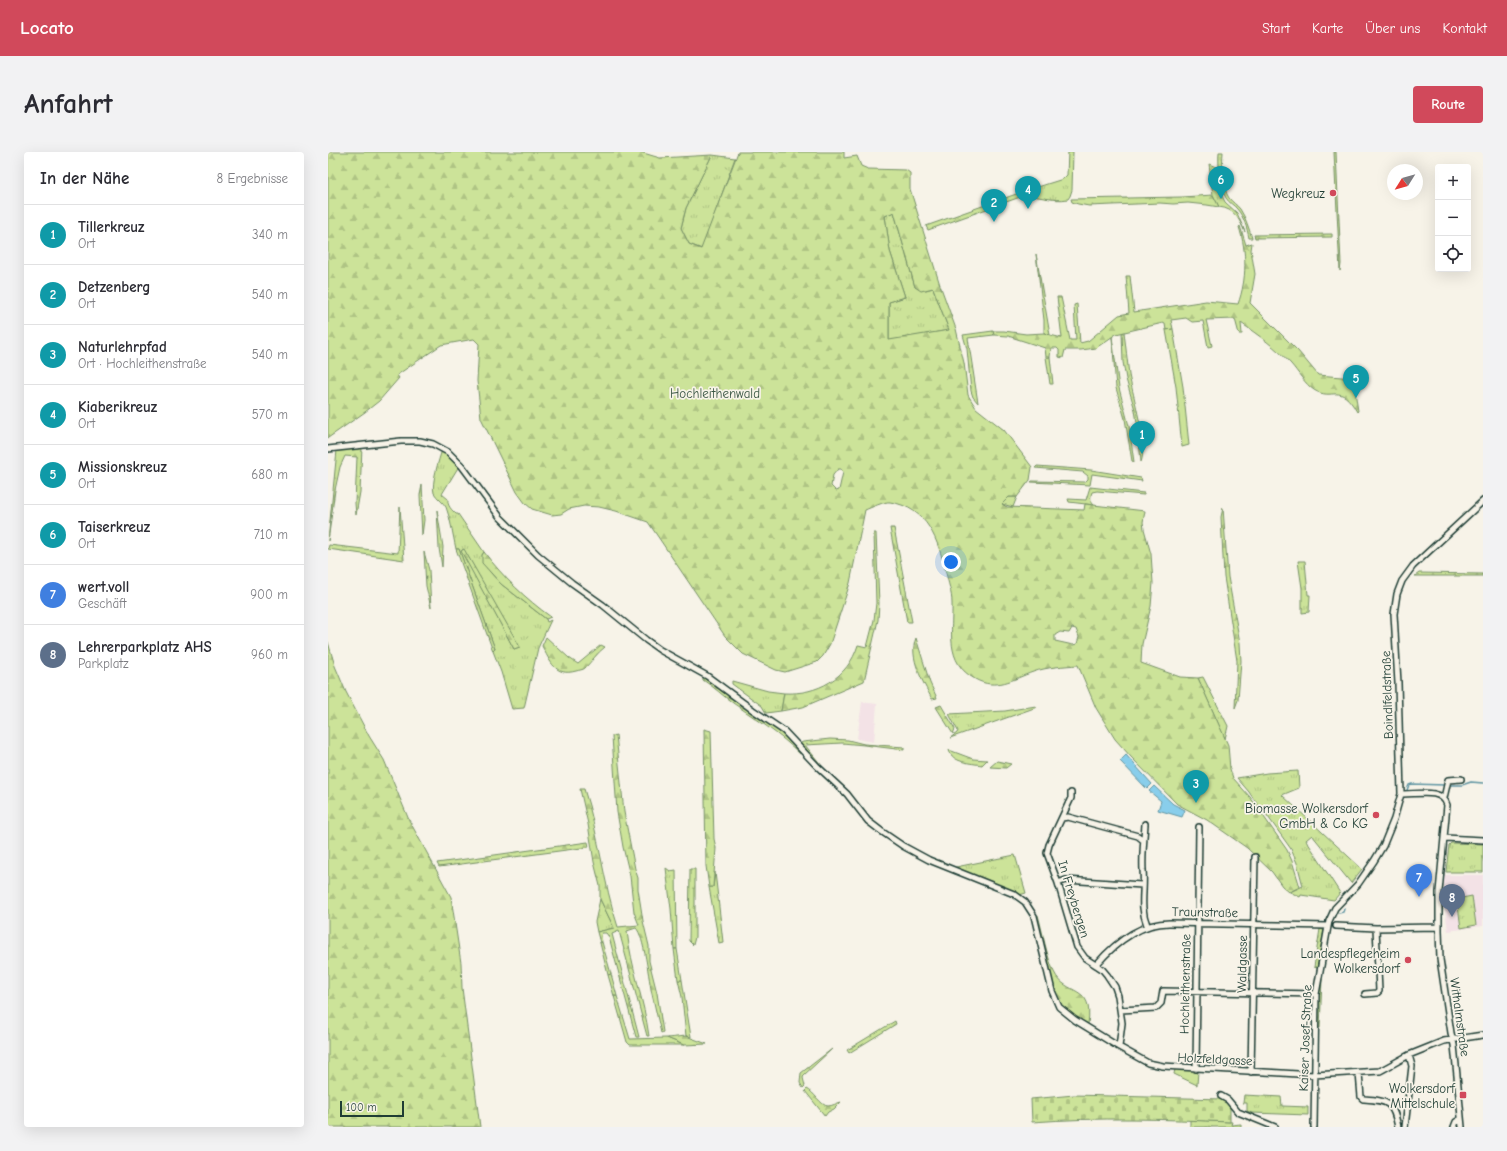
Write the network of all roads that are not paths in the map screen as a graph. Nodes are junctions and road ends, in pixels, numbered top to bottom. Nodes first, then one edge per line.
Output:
1 (328, 449) edge
2 (1483, 501) edge
3 (1461, 779) dead end
4 (1071, 793) dead end
5 (1401, 794) junction
6 (1444, 798) junction
7 (1062, 818) junction
8 (1145, 824) dead end
9 (1199, 827) dead end
10 (1445, 838) junction
11 (1143, 840) junction
12 (1483, 840) edge
13 (1255, 857) dead end
14 (1058, 882) junction
15 (1142, 885) junction
16 (1337, 905) joint
17 (1197, 923) junction
18 (1254, 924) junction
19 (1147, 925) junction
20 (1328, 926) junction
21 (1336, 926) dead end
22 (1438, 927) junction
23 (1376, 928) junction
24 (1096, 966) junction
25 (1196, 991) junction
26 (1253, 992) junction
27 (1316, 994) junction
28 (1365, 994) dead end
29 (1121, 1010) junction
30 (1483, 1035) edge
31 (1452, 1039) junction
32 (1119, 1047) junction
33 (1410, 1055) junction
34 (1196, 1069) junction
35 (1251, 1072) junction
36 (1359, 1073) junction
37 (1314, 1075) junction
38 (1221, 1096) dead end
39 (1461, 1119) junction
40 (1275, 1127) edge
41 (1314, 1127) edge
42 (1398, 1127) edge
43 (1405, 1127) edge
44 (1454, 1127) edge
45 (1462, 1127) edge

1 - 32 street, Holzfeldgasse
2 - 5 street, Boindlfeldstraße
3 - 6 street
4 - 7 street, In Freybergen
5 - 6 street
5 - 16 street, Boindlfeldstraße
6 - 10 street
7 - 11 street
7 - 14 street, In Freybergen
8 - 11 street
9 - 17 street, Hochleithenstraße
10 - 12 street
10 - 22 street, Withalmstraße
11 - 15 street
13 - 18 street, Waldgasse
14 - 15 street
14 - 24 street, In Freybergen
15 - 19 street
16 - 20 street, Kaiser Josef-Straße
17 - 18 street, Traunstraße
17 - 19 street, Traunstraße
17 - 25 street, Hochleithenstraße
18 - 20 street, Traunstraße
18 - 26 street, Waldgasse
19 - 24 street, Traunstraße
20 - 27 street, Kaiser Josef-Straße
21 - 23 street
22 - 23 street
22 - 31 street, Withalmstraße
23 - 28 street
24 - 29 street, In Freybergen
25 - 26 street
25 - 29 street
25 - 34 street, Hochleithenstraße
26 - 27 street
26 - 35 street, Waldgasse
27 - 37 street, Kaiser Josef-Straße
29 - 32 street, In Freybergen
30 - 31 street, Holzfeldgasse
31 - 33 street, Holzfeldgasse
31 - 39 street, Withalmstraße
32 - 34 street, Holzfeldgasse
33 - 36 street, Holzfeldgasse
33 - 43 street
34 - 35 street, Holzfeldgasse
35 - 37 street, Holzfeldgasse
36 - 37 street, Holzfeldgasse
36 - 42 street
37 - 41 street, Kaiser Josef-Straße
38 - 40 street
39 - 44 street
39 - 45 street, Withalmstraße

